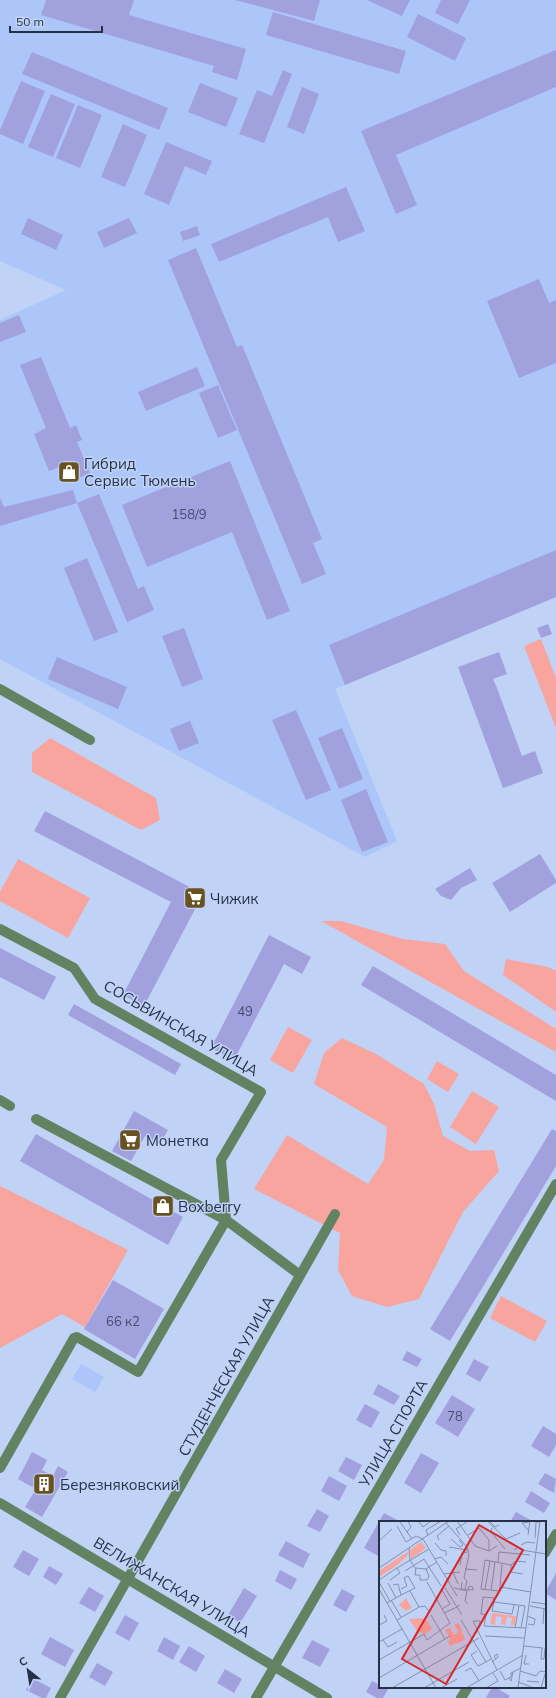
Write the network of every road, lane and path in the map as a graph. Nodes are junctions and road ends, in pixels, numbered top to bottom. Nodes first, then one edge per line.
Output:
1 (0, 689) edge
2 (90, 740) dead end
3 (0, 929) edge
4 (0, 1100) edge
5 (10, 1106) dead end
6 (36, 1119) dead end
7 (556, 1184) edge
8 (335, 1214) dead end
9 (226, 1220) junction
10 (300, 1275) junction
11 (0, 1468) edge
12 (0, 1503) edge
13 (556, 1534) edge
14 (546, 1551) edge
15 (128, 1578) junction
16 (274, 1667) junction
17 (467, 1688) edge
18 (60, 1698) edge
19 (256, 1698) edge
20 (327, 1698) edge
21 (461, 1698) edge

1 - 2 street
3 - 9 street, СОСЬВИНСКАЯ УЛИЦА
4 - 5 street
6 - 9 street
7 - 16 street, УЛИЦА СПОРТА
8 - 10 street, СТУДЕНЧЕСКАЯ УЛИЦА
9 - 10 street
9 - 11 street
10 - 15 street, СТУДЕНЧЕСКАЯ УЛИЦА
12 - 15 street, ВЕЛИЖАНСКАЯ УЛИЦА
13 - 14 street
15 - 16 street, ВЕЛИЖАНСКАЯ УЛИЦА
15 - 18 street, СТУДЕНЧЕСКАЯ УЛИЦА
16 - 19 street, УЛИЦА СПОРТА
16 - 20 street, ВЕЛИЖАНСКАЯ УЛИЦА
17 - 21 street

